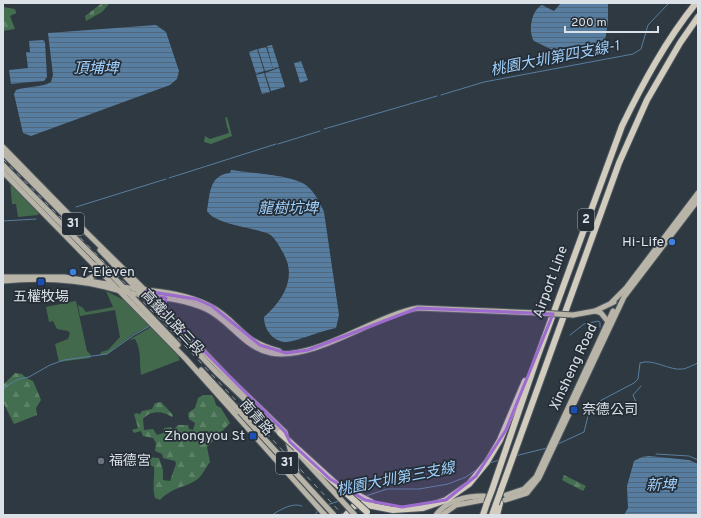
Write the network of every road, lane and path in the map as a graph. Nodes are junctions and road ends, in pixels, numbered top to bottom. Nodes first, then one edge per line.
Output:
1 (696, 3) edge
2 (698, 17) edge
3 (3, 146) edge
4 (3, 152) edge
5 (17, 161) junction
6 (3, 166) edge
7 (3, 172) edge
8 (698, 193) edge
9 (698, 200) edge
10 (88, 234) junction
11 (94, 245) junction
12 (95, 264) junction
13 (635, 276) junction
14 (3, 277) edge
15 (87, 280) junction
16 (3, 281) edge
17 (113, 285) junction
18 (120, 289) junction
19 (138, 289) junction
20 (127, 293) junction
21 (145, 293) junction
22 (151, 296) junction
23 (622, 298) junction
24 (170, 299) junction
25 (612, 302) junction
26 (164, 311) junction
27 (595, 311) junction
28 (609, 324) junction
29 (286, 353) junction
30 (536, 358) junction
31 (217, 373) joint
32 (227, 376) joint
33 (208, 383) joint
34 (240, 412) joint
35 (241, 420) junction
36 (249, 421) dead end
37 (280, 433) junction
38 (330, 479) junction
39 (296, 480) junction
40 (502, 497) junction
41 (446, 500) junction
42 (484, 500) junction
43 (368, 514) edge
44 (324, 515) edge
45 (334, 515) edge
46 (346, 515) edge
47 (355, 515) edge
48 (436, 515) edge
49 (442, 515) edge
50 (483, 515) edge
51 (492, 515) edge
52 (497, 515) edge

1 - 30 highway, Airport Line / 2
2 - 40 highway, Airport Line / 2
3 - 5 main road, 高鐵北路三段
4 - 5 main road
4 - 11 main road, 高鐵北路三段 / 31
5 - 10 main road, 高鐵北路三段
6 - 18 main road, 高鐵北路三段 / 31
7 - 12 main road, 高鐵北路三段
8 - 13 main road
9 - 23 main road
10 - 11 main road
10 - 21 main road, 高鐵北路三段
11 - 19 main road, 高鐵北路三段 / 31
12 - 15 main road
12 - 17 main road, 高鐵北路三段
13 - 23 main road
13 - 25 main road
14 - 15 main road
15 - 17 main road
16 - 18 main road
17 - 18 main road, 高鐵北路三段
18 - 19 main road
18 - 20 main road
18 - 33 main road, 高鐵北路三段
19 - 21 main road
20 - 21 main road
20 - 34 main road, 高鐵北路三段 / 31
21 - 22 main road, 高鐵北路三段
21 - 29 main road
21 - 31 main road, 高鐵北路三段 / 31
22 - 24 main road
22 - 26 main road, 高鐵北路三段
23 - 25 main road
23 - 28 main road, Xinsheng Road
24 - 26 main road
24 - 29 main road
25 - 27 main road
26 - 32 main road, 高鐵北路三段
27 - 28 main road
27 - 29 main road, bridge
28 - 40 main road, Xinsheng Road
30 - 41 highway
30 - 42 highway, Airport Line / 2, bridge
31 - 37 main road, 南青路 / 31
32 - 39 main road, 南青路
33 - 35 main road, 南青路
34 - 45 main road, 南青路 / 31, bridge
35 - 36 main road
35 - 39 main road, 南青路
37 - 38 highway, bridge
37 - 47 main road, 南青路 / 31, bridge
38 - 41 highway, bridge
38 - 43 highway, bridge
39 - 44 main road, 南青路
40 - 51 highway
40 - 52 highway
41 - 46 highway
42 - 48 main road
42 - 49 main road
42 - 50 highway, Airport Line / 2

